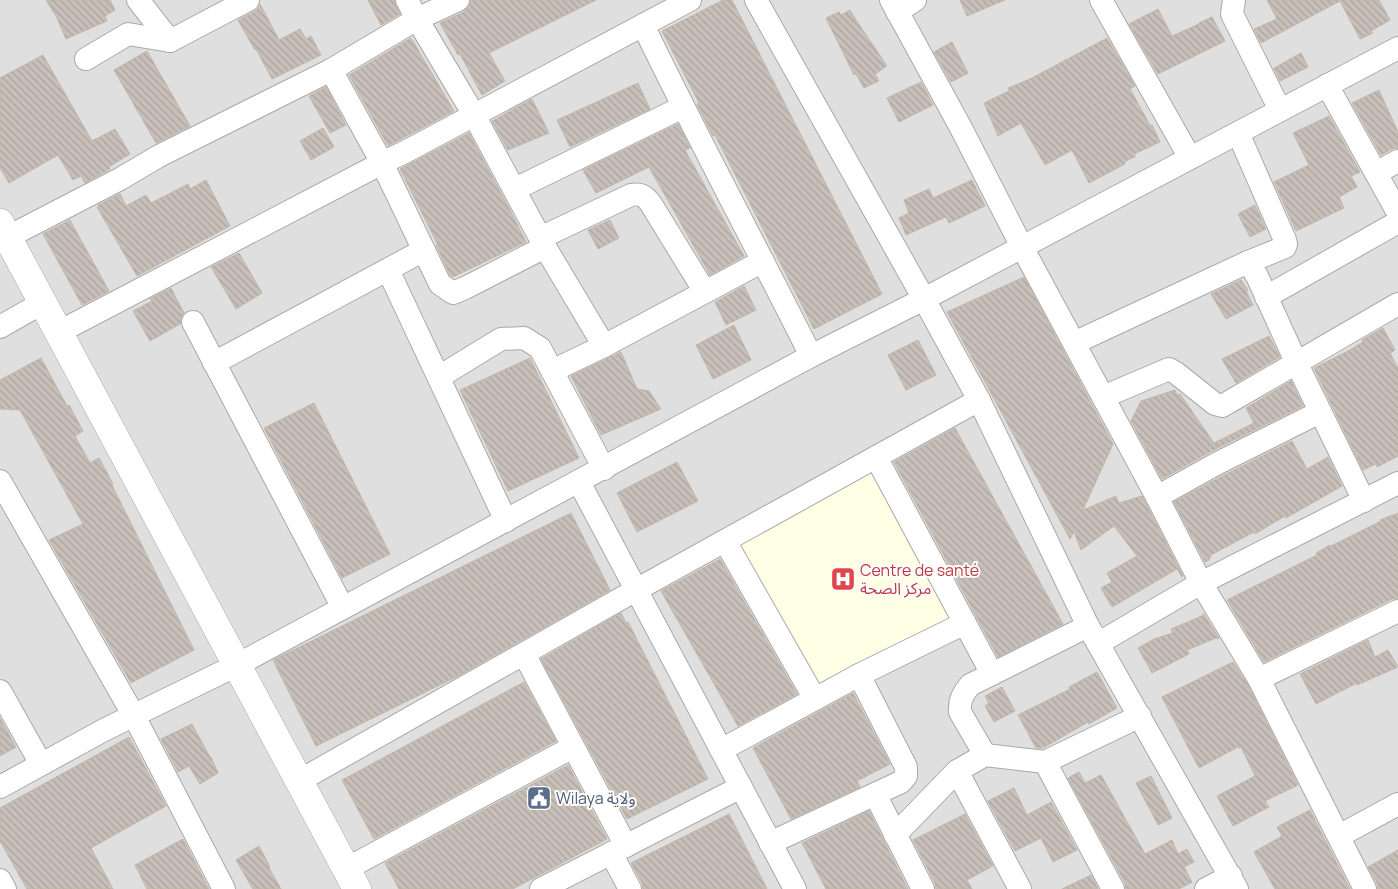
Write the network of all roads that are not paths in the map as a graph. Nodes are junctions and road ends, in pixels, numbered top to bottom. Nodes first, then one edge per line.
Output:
1 (138, 0) edge
2 (248, 0) edge
3 (458, 0) edge
4 (690, 0) edge
5 (756, 0) edge
6 (1101, 0) edge
7 (1234, 0) edge
8 (901, 4) edge
9 (412, 10) edge
10 (643, 25) junction
11 (170, 41) junction
12 (1398, 48) edge
13 (86, 59) dead end
14 (332, 70) junction
15 (1327, 85) junction
16 (683, 107) junction
17 (1280, 110) junction
18 (474, 115) junction
19 (1238, 133) junction
20 (1190, 158) junction
21 (1398, 161) edge
22 (382, 163) junction
23 (1376, 174) junction
24 (515, 190) junction
25 (1398, 214) edge
26 (1398, 222) edge
27 (4, 230) edge
28 (542, 242) junction
29 (1022, 247) junction
30 (424, 250) junction
31 (763, 261) junction
32 (1248, 262) junction
33 (388, 270) junction
34 (705, 292) junction
35 (1266, 297) junction
36 (924, 299) junction
37 (42, 302) junction
38 (1398, 304) edge
39 (193, 322) dead end
40 (0, 327) edge
41 (59, 332) junction
42 (1074, 343) junction
43 (604, 346) junction
44 (811, 356) junction
45 (214, 363) junction
46 (1297, 364) junction
47 (552, 371) junction
48 (438, 377) junction
49 (1103, 397) junction
50 (979, 400) junction
51 (1320, 412) junction
52 (876, 457) junction
53 (604, 469) junction
54 (0, 481) edge
55 (579, 482) junction
56 (1398, 483) edge
57 (1156, 497) junction
58 (1364, 501) junction
59 (506, 521) junction
60 (726, 540) junction
61 (1201, 583) junction
62 (636, 590) junction
63 (343, 608) junction
64 (1398, 611) edge
65 (965, 623) junction
66 (1093, 635) junction
67 (524, 654) junction
68 (237, 665) junction
69 (992, 674) junction
70 (859, 675) junction
71 (1259, 679) junction
72 (0, 691) edge
73 (815, 699) junction
74 (134, 716) junction
75 (1140, 716) junction
76 (573, 748) junction
77 (721, 750) junction
78 (985, 755) junction
79 (1045, 762) junction
80 (40, 764) junction
81 (957, 771) junction
82 (299, 781) junction
83 (0, 786) edge
84 (741, 787) junction
85 (875, 794) junction
86 (1398, 804) edge
87 (895, 835) junction
88 (1339, 836) junction
89 (770, 842) junction
90 (619, 849) junction
91 (351, 879) edge
92 (0, 880) edge
93 (1234, 883) edge
94 (5, 889) edge
95 (224, 889) edge
96 (541, 889) edge
97 (630, 889) edge
98 (795, 889) edge
99 (923, 889) edge
100 (1020, 889) edge
101 (1113, 889) edge
102 (1206, 889) edge
103 (1365, 889) edge

1 - 11 street
2 - 11 street
3 - 9 street
4 - 10 street
5 - 36 street
6 - 20 street
7 - 17 street
8 - 29 street
9 - 14 street
9 - 18 street
10 - 16 street
10 - 18 street
11 - 13 street
12 - 15 street
14 - 22 street
14 - 27 street
15 - 17 street
15 - 23 street
16 - 24 street
16 - 31 street
17 - 19 street
18 - 22 street
18 - 24 street
19 - 20 street
19 - 32 street
20 - 29 street
21 - 23 street
22 - 30 street
22 - 41 street
23 - 25 street
24 - 28 street
26 - 35 street
27 - 37 street
28 - 30 street
28 - 34 street
28 - 43 street
29 - 36 street
29 - 42 street
30 - 33 street
31 - 34 street
31 - 44 street
32 - 35 street
32 - 42 street
33 - 45 street
33 - 48 street
34 - 43 street
35 - 46 street
36 - 44 street
36 - 50 street
37 - 40 street
37 - 41 street
38 - 46 street
39 - 45 street
41 - 68 street
42 - 49 street
43 - 47 street
44 - 53 street
45 - 63 street
46 - 49 street
46 - 51 street
47 - 48 street
47 - 53 street
48 - 59 street
49 - 57 street
50 - 52 street
50 - 66 street
51 - 57 street
51 - 58 street
52 - 60 street
52 - 65 street
53 - 55 street
54 - 74 street
55 - 59 street
55 - 62 street
56 - 58 street
57 - 61 street
58 - 61 street
59 - 63 street
60 - 62 street
60 - 73 street
61 - 66 street
61 - 71 street
62 - 67 street
62 - 77 street
63 - 68 street
64 - 71 street
65 - 69 street
65 - 70 street
66 - 69 street
66 - 75 street
67 - 76 street
67 - 82 street
68 - 74 street
68 - 82 street
69 - 78 street
70 - 73 street
70 - 85 street
71 - 88 street
72 - 80 street
73 - 77 street
74 - 80 street
74 - 95 street
75 - 79 street
75 - 93 street
76 - 90 street
76 - 91 street
77 - 84 street
78 - 79 street
78 - 81 street
79 - 101 street
80 - 83 street
81 - 87 street
81 - 100 street
82 - 91 street
84 - 89 street
84 - 90 street
85 - 87 street
85 - 89 street
86 - 88 street
87 - 99 street
88 - 103 street
89 - 98 street
90 - 96 street
90 - 97 street
92 - 94 street
93 - 102 street

